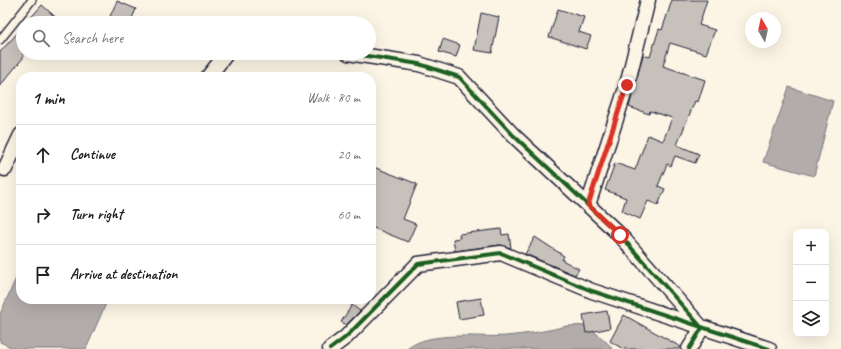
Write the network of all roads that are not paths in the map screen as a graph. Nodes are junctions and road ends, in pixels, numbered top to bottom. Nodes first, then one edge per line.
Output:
1 (32, 0) edge
2 (648, 0) edge
3 (19, 16) edge
4 (16, 20) edge
5 (0, 40) edge
6 (376, 57) edge
7 (221, 60) edge
8 (212, 72) edge
9 (16, 146) edge
10 (5, 169) dead end
11 (588, 205) junction
12 (702, 328) junction
13 (330, 349) edge
14 (689, 349) edge
15 (769, 349) edge

1 - 3 lane
2 - 11 street
4 - 5 lane
6 - 11 street
7 - 8 street
9 - 10 street
11 - 12 street
12 - 13 street
12 - 14 street
12 - 15 street

